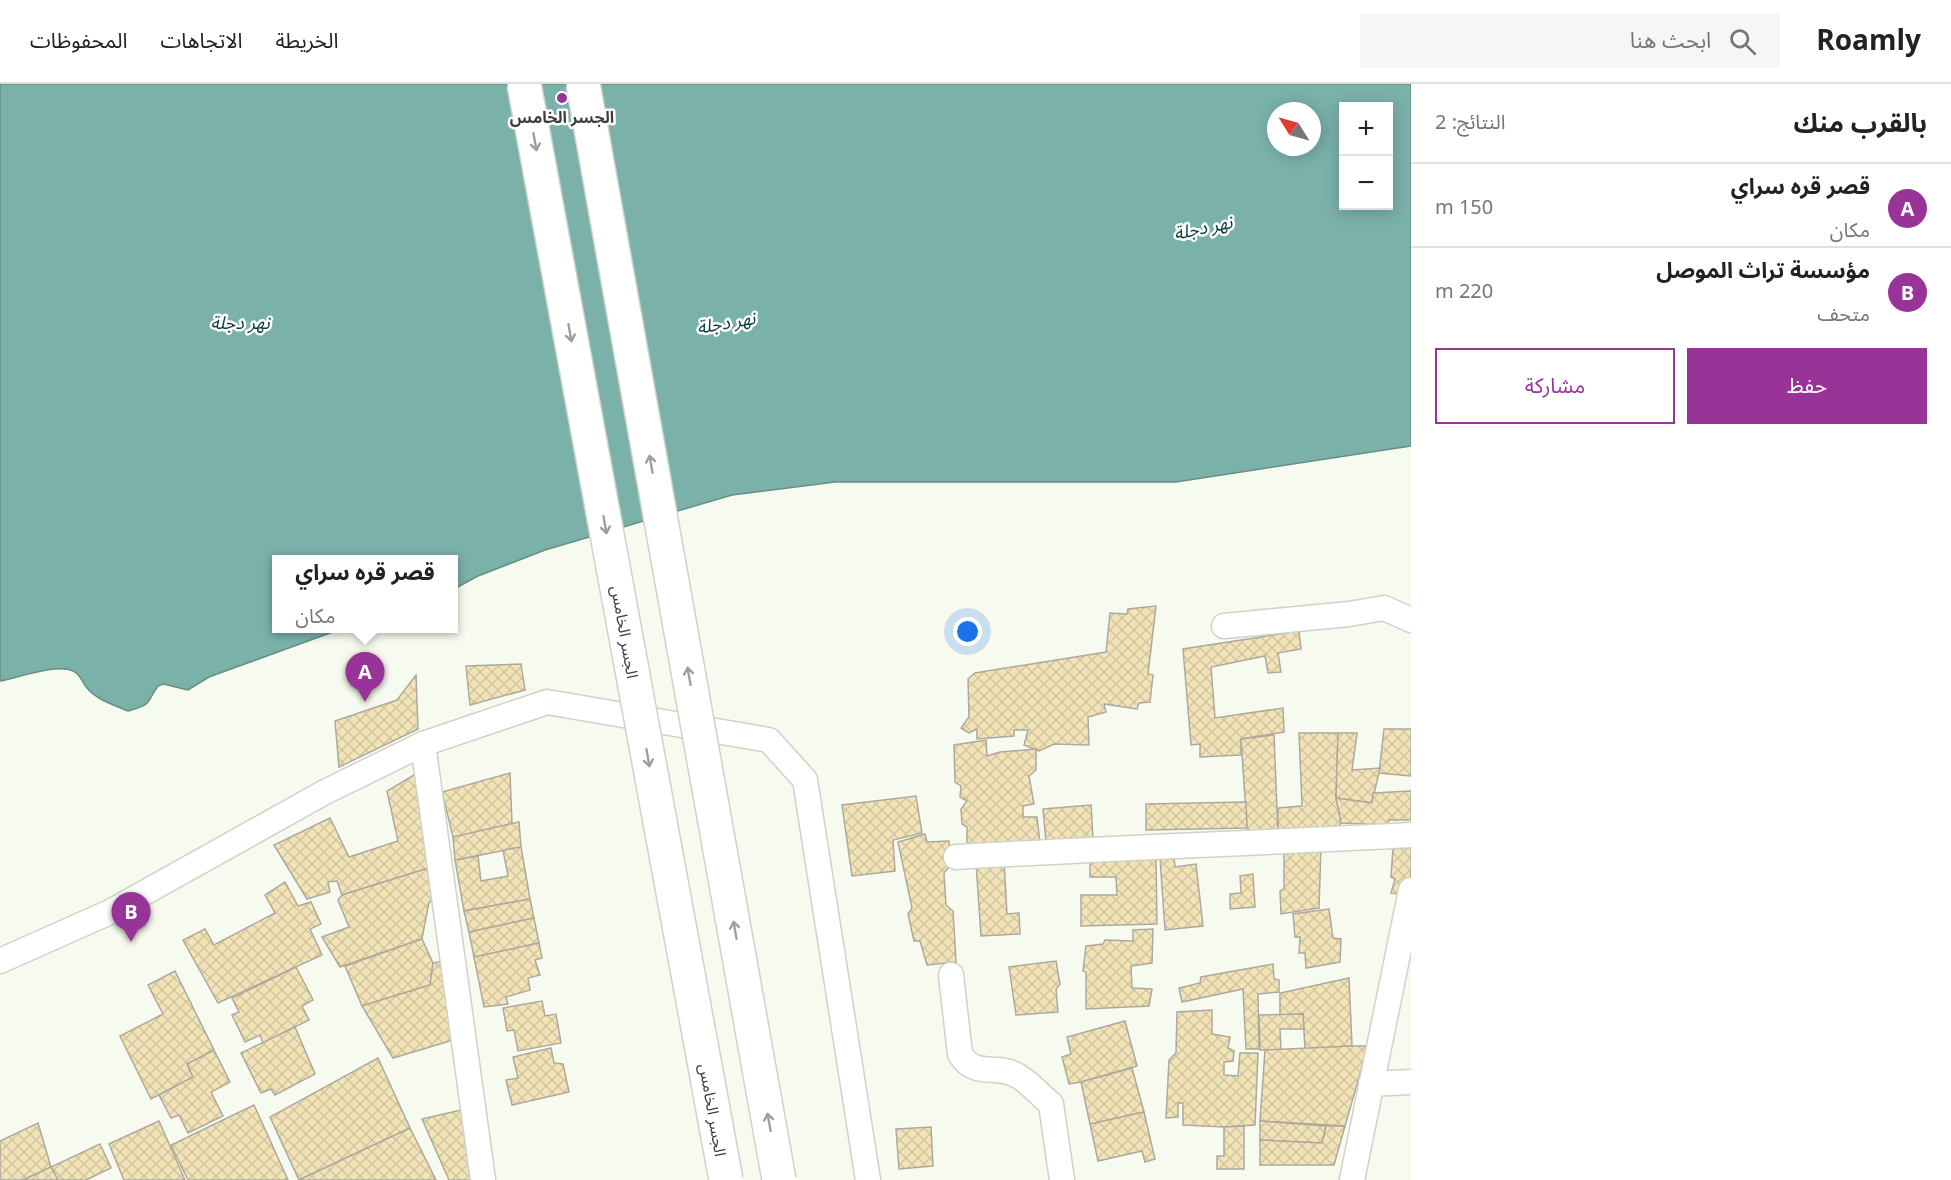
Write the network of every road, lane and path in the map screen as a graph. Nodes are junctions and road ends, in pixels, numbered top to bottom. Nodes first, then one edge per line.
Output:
1 (524, 84) edge
2 (583, 84) edge
3 (1411, 620) edge
4 (1224, 626) dead end
5 (423, 744) junction
6 (1411, 835) edge
7 (956, 857) dead end
8 (1411, 890) edge
9 (0, 961) edge
10 (951, 975) dead end
11 (1411, 1082) edge
12 (1371, 1084) junction
13 (483, 1180) edge
14 (726, 1180) edge
15 (779, 1180) edge
16 (868, 1180) edge
17 (1062, 1180) edge
18 (1352, 1180) edge

1 -> 14 main road, الجسر الخامس, bridge
15 -> 2 main road, bridge
3 - 4 street
5 - 9 street
5 - 13 street
5 - 16 street
6 - 7 street
8 - 12 street
10 - 17 street
11 - 12 street
12 - 18 street

